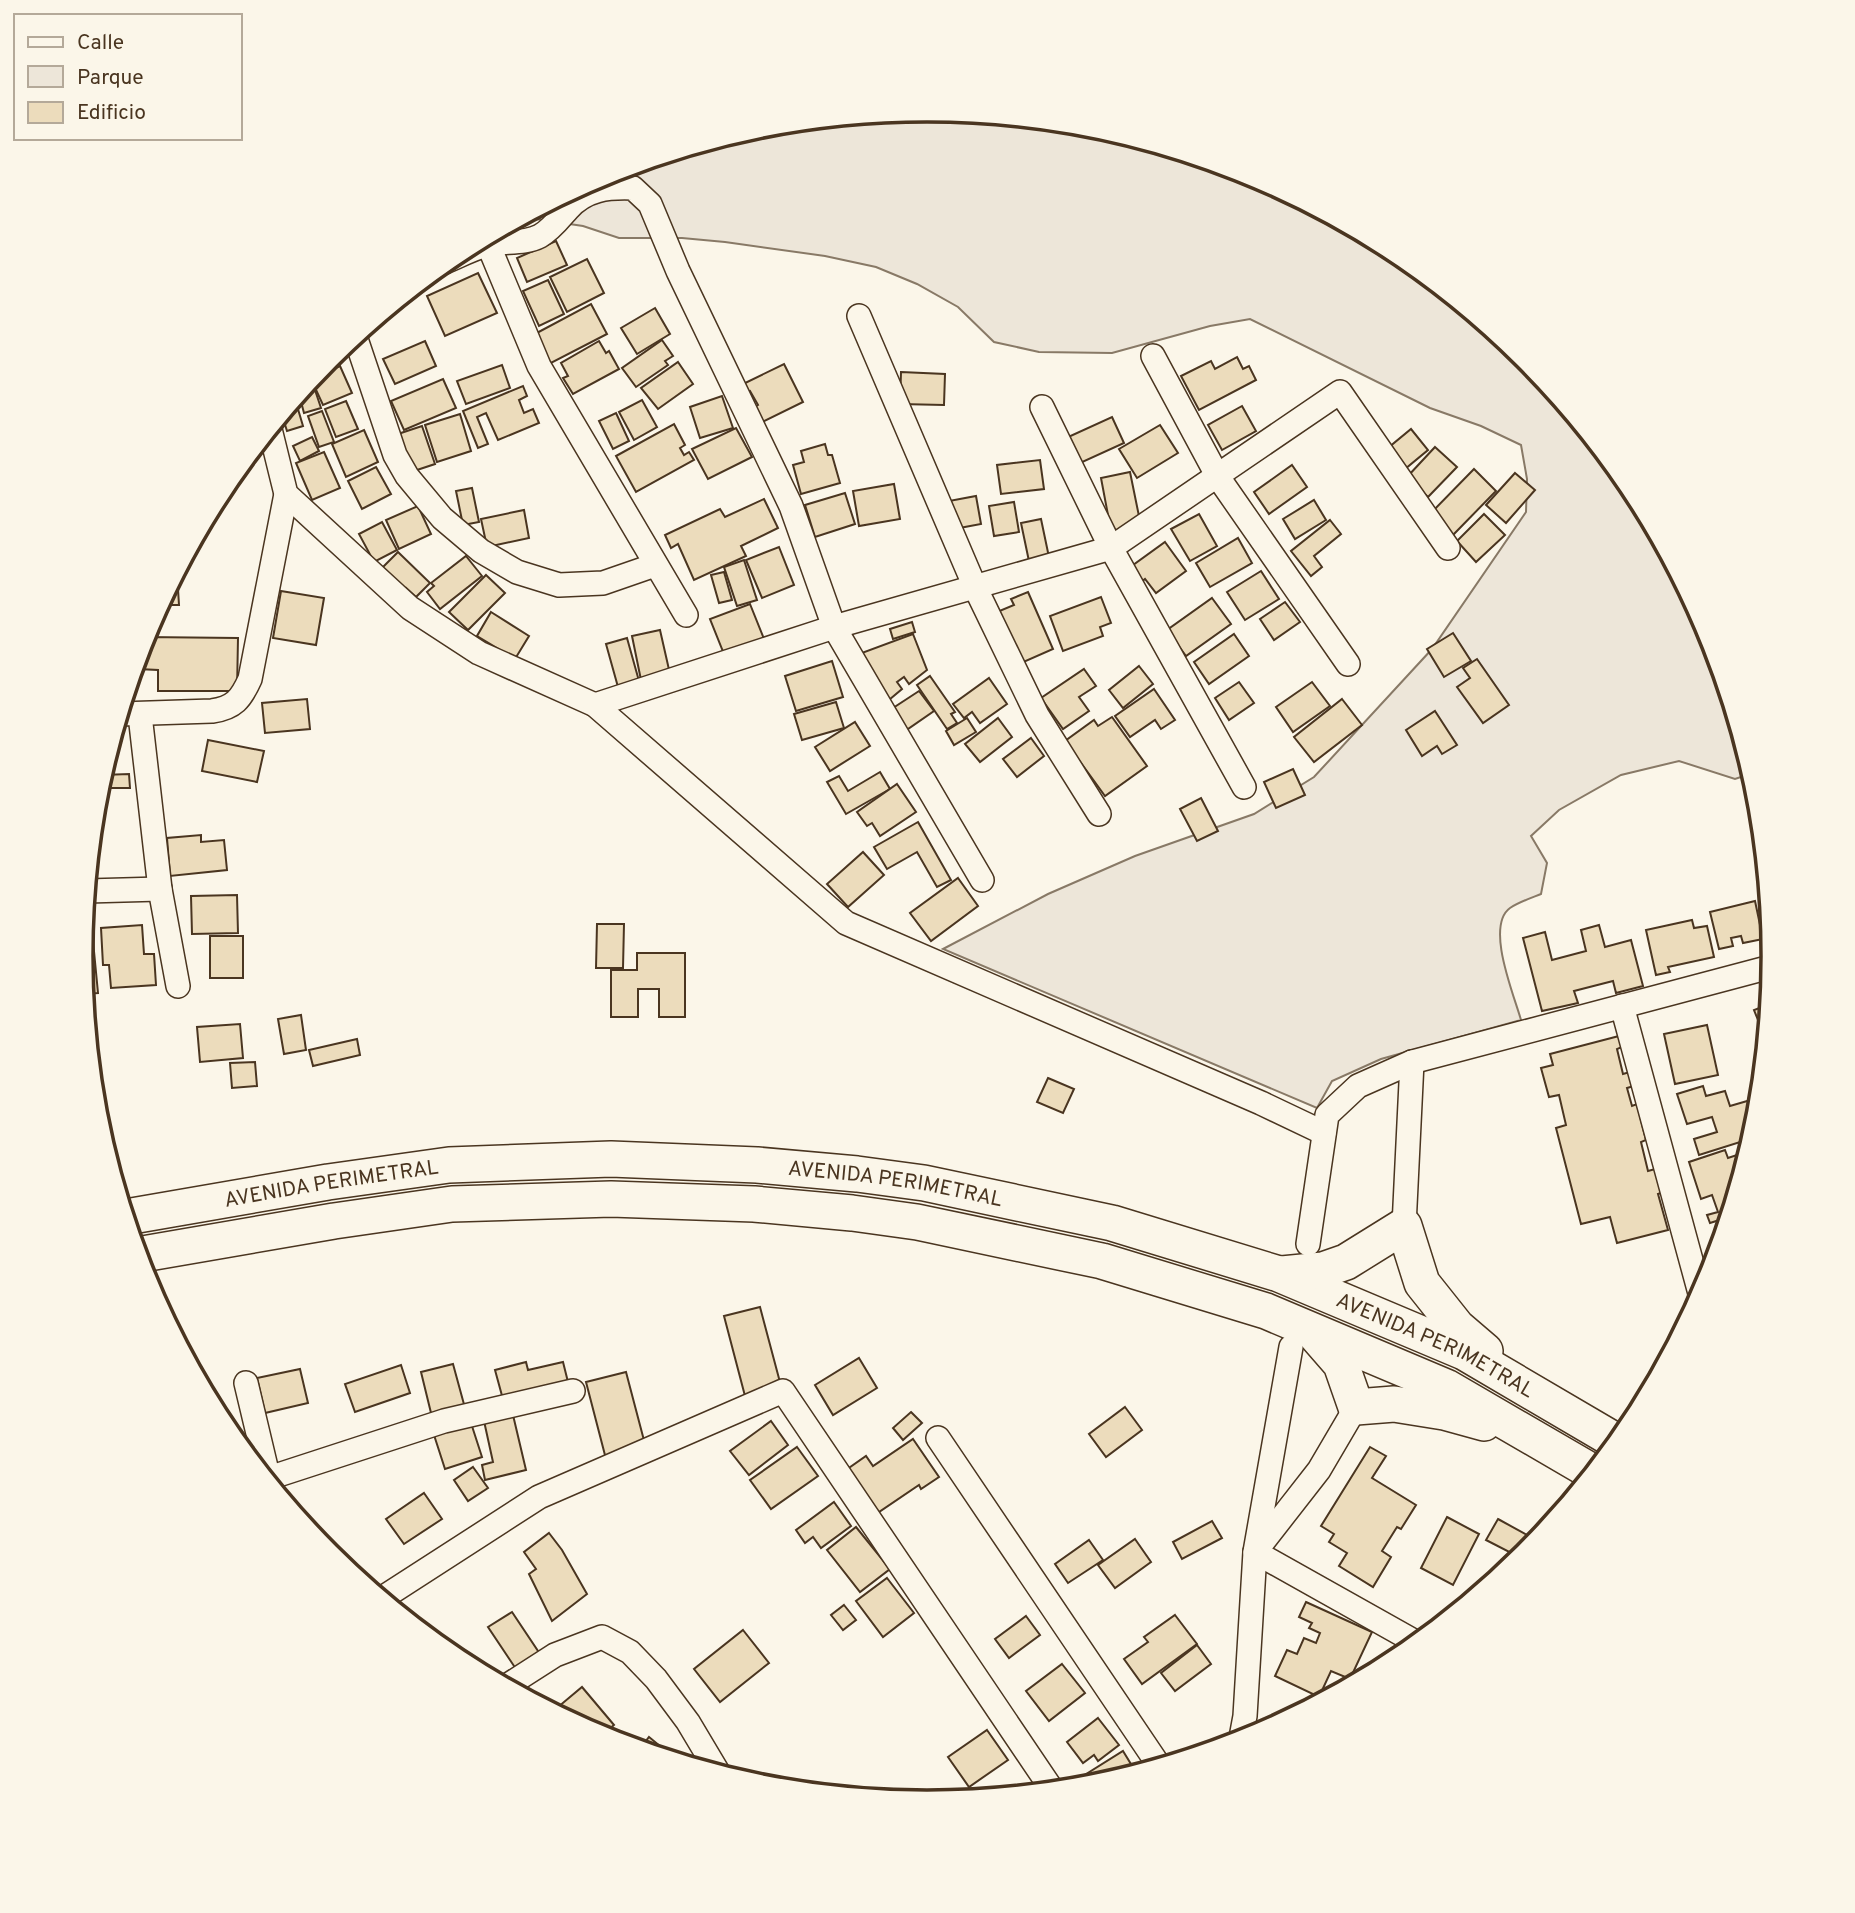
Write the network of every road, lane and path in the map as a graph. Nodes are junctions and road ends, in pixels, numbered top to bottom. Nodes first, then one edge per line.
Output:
1 (596, 191) edge
2 (591, 193) edge
3 (494, 244) edge
4 (489, 247) edge
5 (859, 316) dead end
6 (358, 346) edge
7 (1153, 356) dead end
8 (1042, 407) dead end
9 (272, 439) edge
10 (1218, 477) junction
11 (286, 494) junction
12 (1111, 548) junction
13 (1448, 548) dead end
14 (655, 565) junction
15 (975, 587) junction
16 (686, 615) dead end
17 (834, 626) junction
18 (1348, 664) dead end
19 (595, 705) junction
20 (130, 714) edge
21 (1244, 787) dead end
22 (1099, 814) dead end
23 (982, 880) dead end
24 (160, 889) junction
25 (96, 891) edge
26 (1762, 969) edge
27 (178, 986) dead end
28 (1622, 1006) junction
29 (1412, 1062) junction
30 (1324, 1133) junction
31 (134, 1216) edge
32 (1404, 1226) junction
33 (1308, 1244) dead end
34 (148, 1253) edge
35 (1279, 1274) junction
36 (1697, 1281) edge
37 (1302, 1339) junction
38 (246, 1383) dead end
39 (1527, 1389) junction
40 (573, 1391) dead end
41 (1356, 1407) junction
42 (1531, 1437) junction
43 (1610, 1437) edge
44 (938, 1438) dead end
45 (265, 1465) edge
46 (1587, 1469) edge
47 (276, 1479) edge
48 (1255, 1552) junction
49 (389, 1594) edge
50 (1409, 1638) edge
51 (514, 1681) edge
52 (1242, 1730) edge
53 (1155, 1760) edge
54 (713, 1763) edge
55 (1048, 1782) edge

1 - 17 street
2 - 3 street
4 - 14 street
5 - 15 street
6 - 14 street
7 - 10 street
8 - 12 street
9 - 11 street
10 - 12 street
10 - 13 street
10 - 18 street
11 - 19 street
11 - 20 street
12 - 15 street
12 - 21 street
14 - 16 street
15 - 17 street
15 - 22 street
17 - 19 street
17 - 23 street
19 - 30 street
20 - 24 street
24 - 25 street
24 - 27 street
26 - 28 street
28 - 29 street
28 - 36 street
29 - 30 street
29 - 32 street
30 - 33 street
31 - 35 main road, AVENIDA PERIMETRAL
32 - 35 main road
32 - 39 main road
34 - 37 main road, AVENIDA PERIMETRAL
35 - 39 main road, AVENIDA PERIMETRAL
37 - 41 main road
37 - 42 main road, AVENIDA PERIMETRAL
37 - 48 street
38 - 45 street
39 - 43 main road, AVENIDA PERIMETRAL
40 - 47 street
41 - 42 main road
41 - 48 street
42 - 46 main road, AVENIDA PERIMETRAL
44 - 53 street
48 - 50 street
48 - 52 street
49 - 55 street
51 - 54 street

